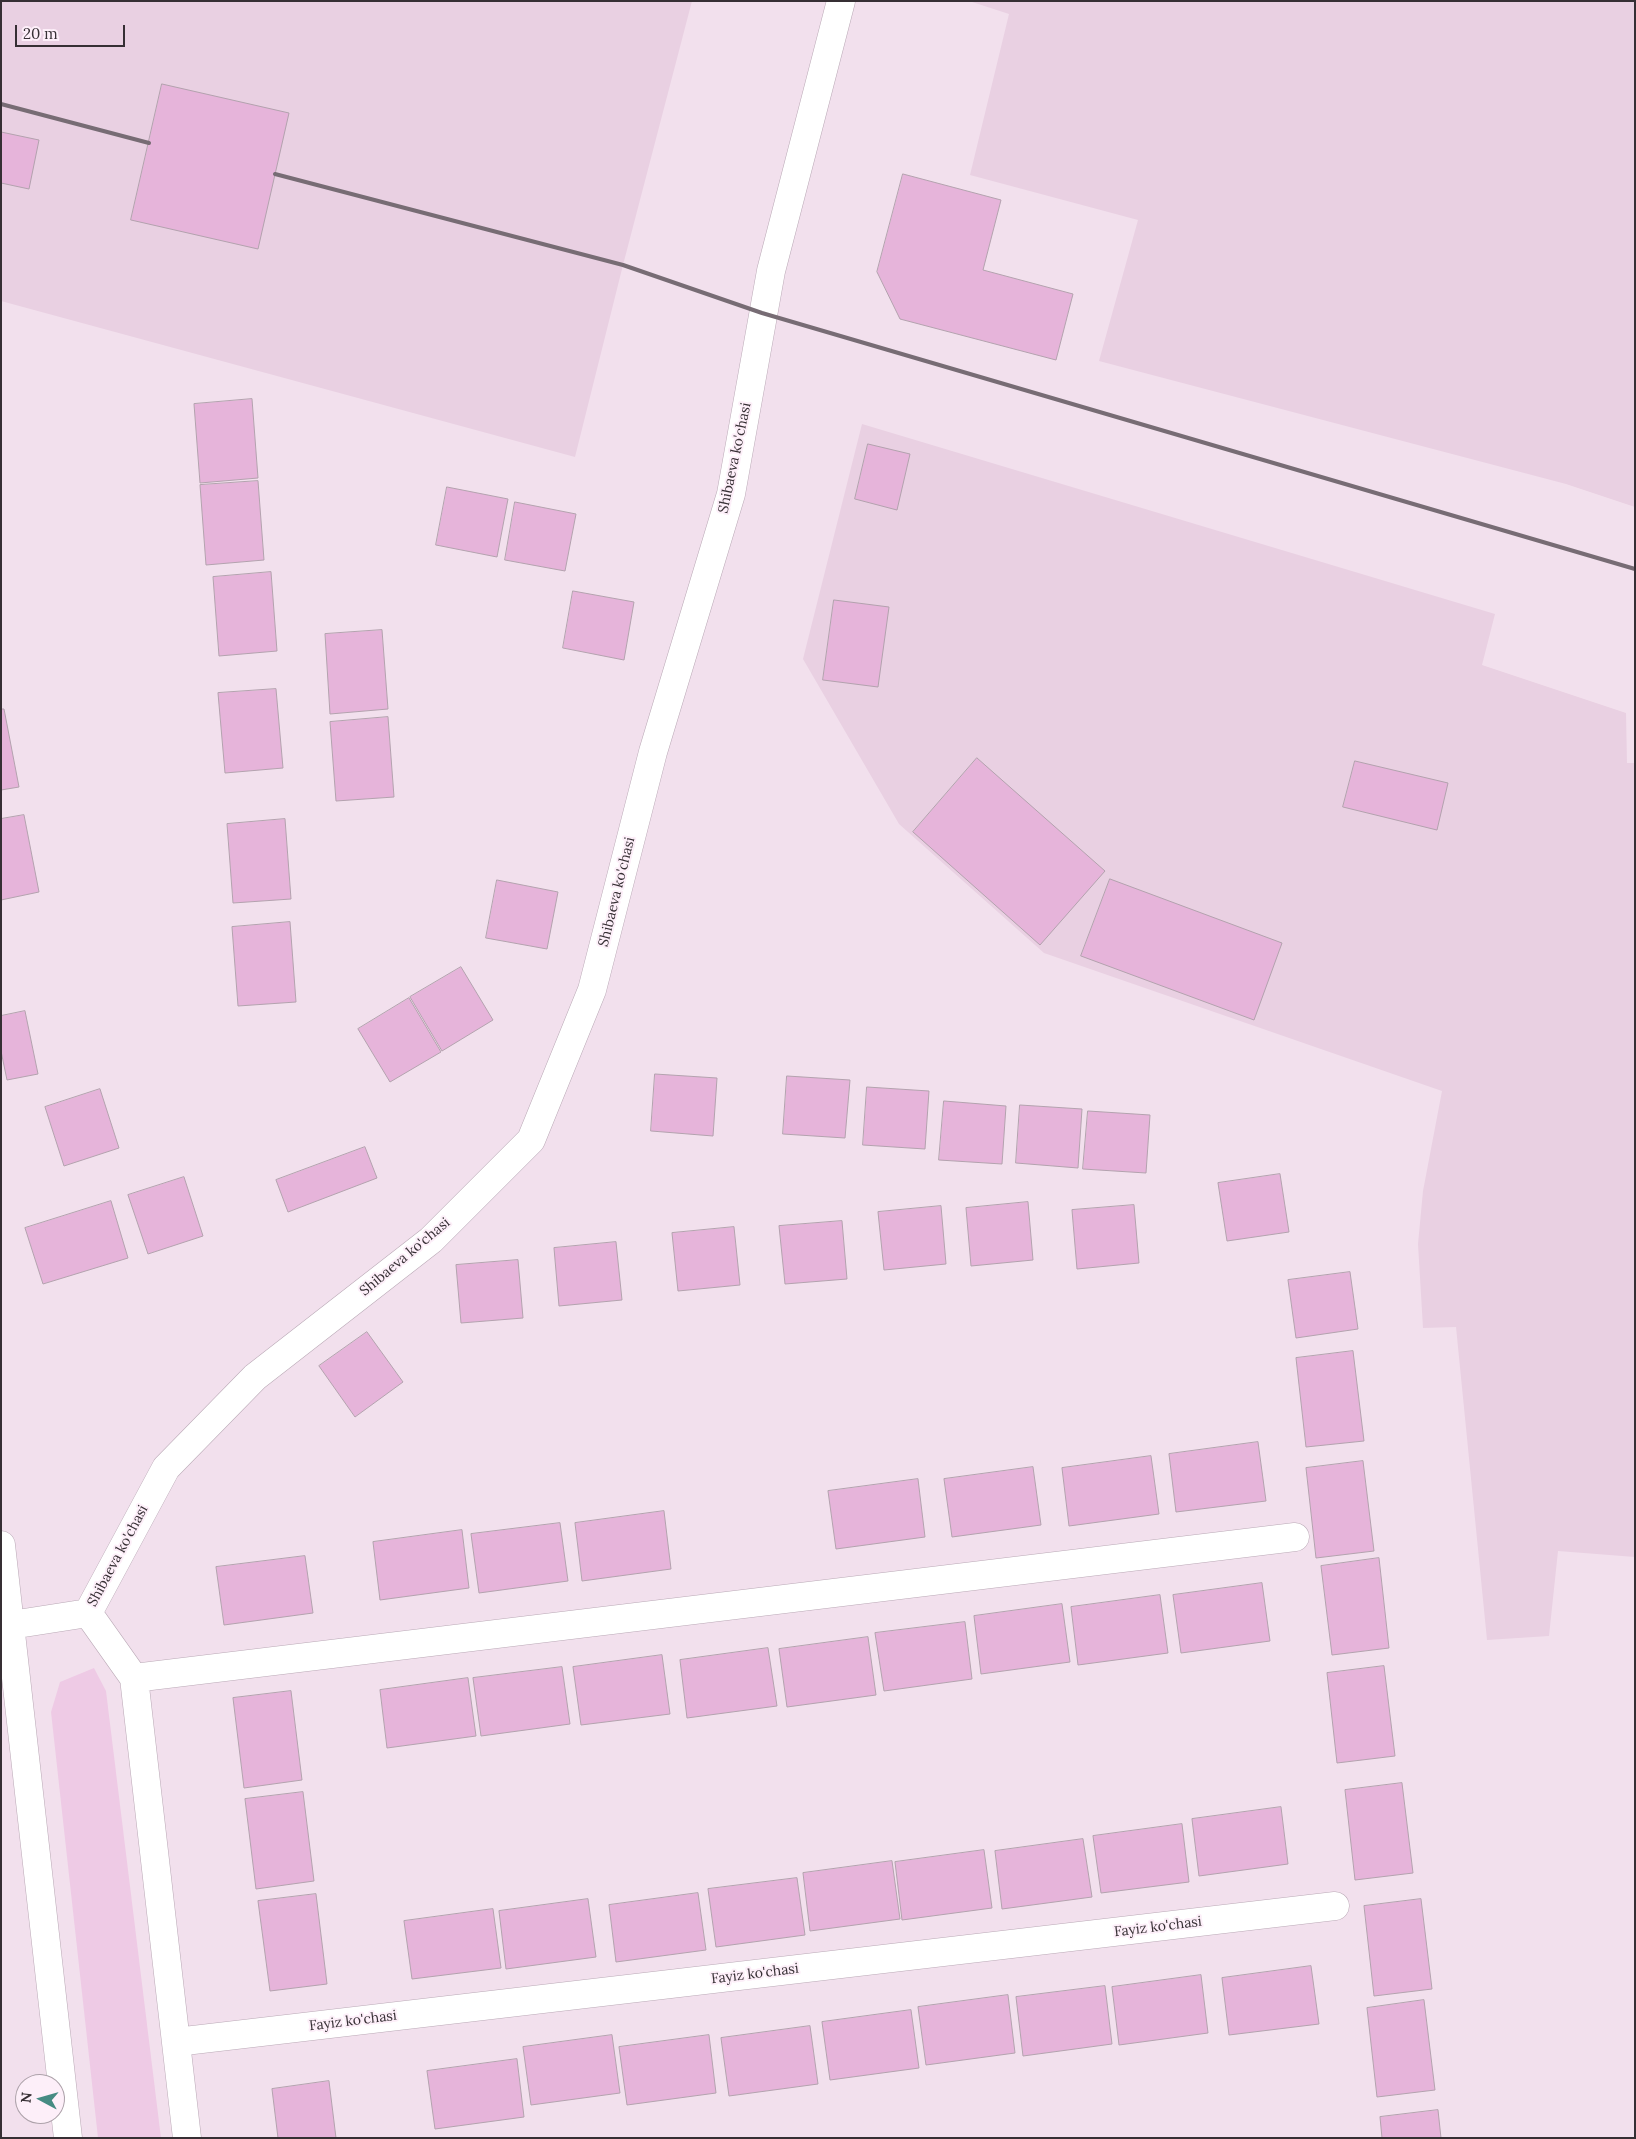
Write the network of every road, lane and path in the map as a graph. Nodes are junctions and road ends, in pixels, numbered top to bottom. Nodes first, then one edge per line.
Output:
1 (841, 1) edge
2 (1295, 1537) dead end
3 (1, 1545) edge
4 (88, 1613) junction
5 (11, 1626) junction
6 (134, 1678) junction
7 (1335, 1906) dead end
8 (176, 2042) junction
9 (68, 2138) edge
10 (188, 2138) edge

1 - 4 street, Shibaeva ko'chasi
2 - 6 street
3 - 5 street
4 - 5 street
4 - 6 street
5 - 9 street
6 - 8 street
7 - 8 street, Fayiz ko'chasi
8 - 10 street

